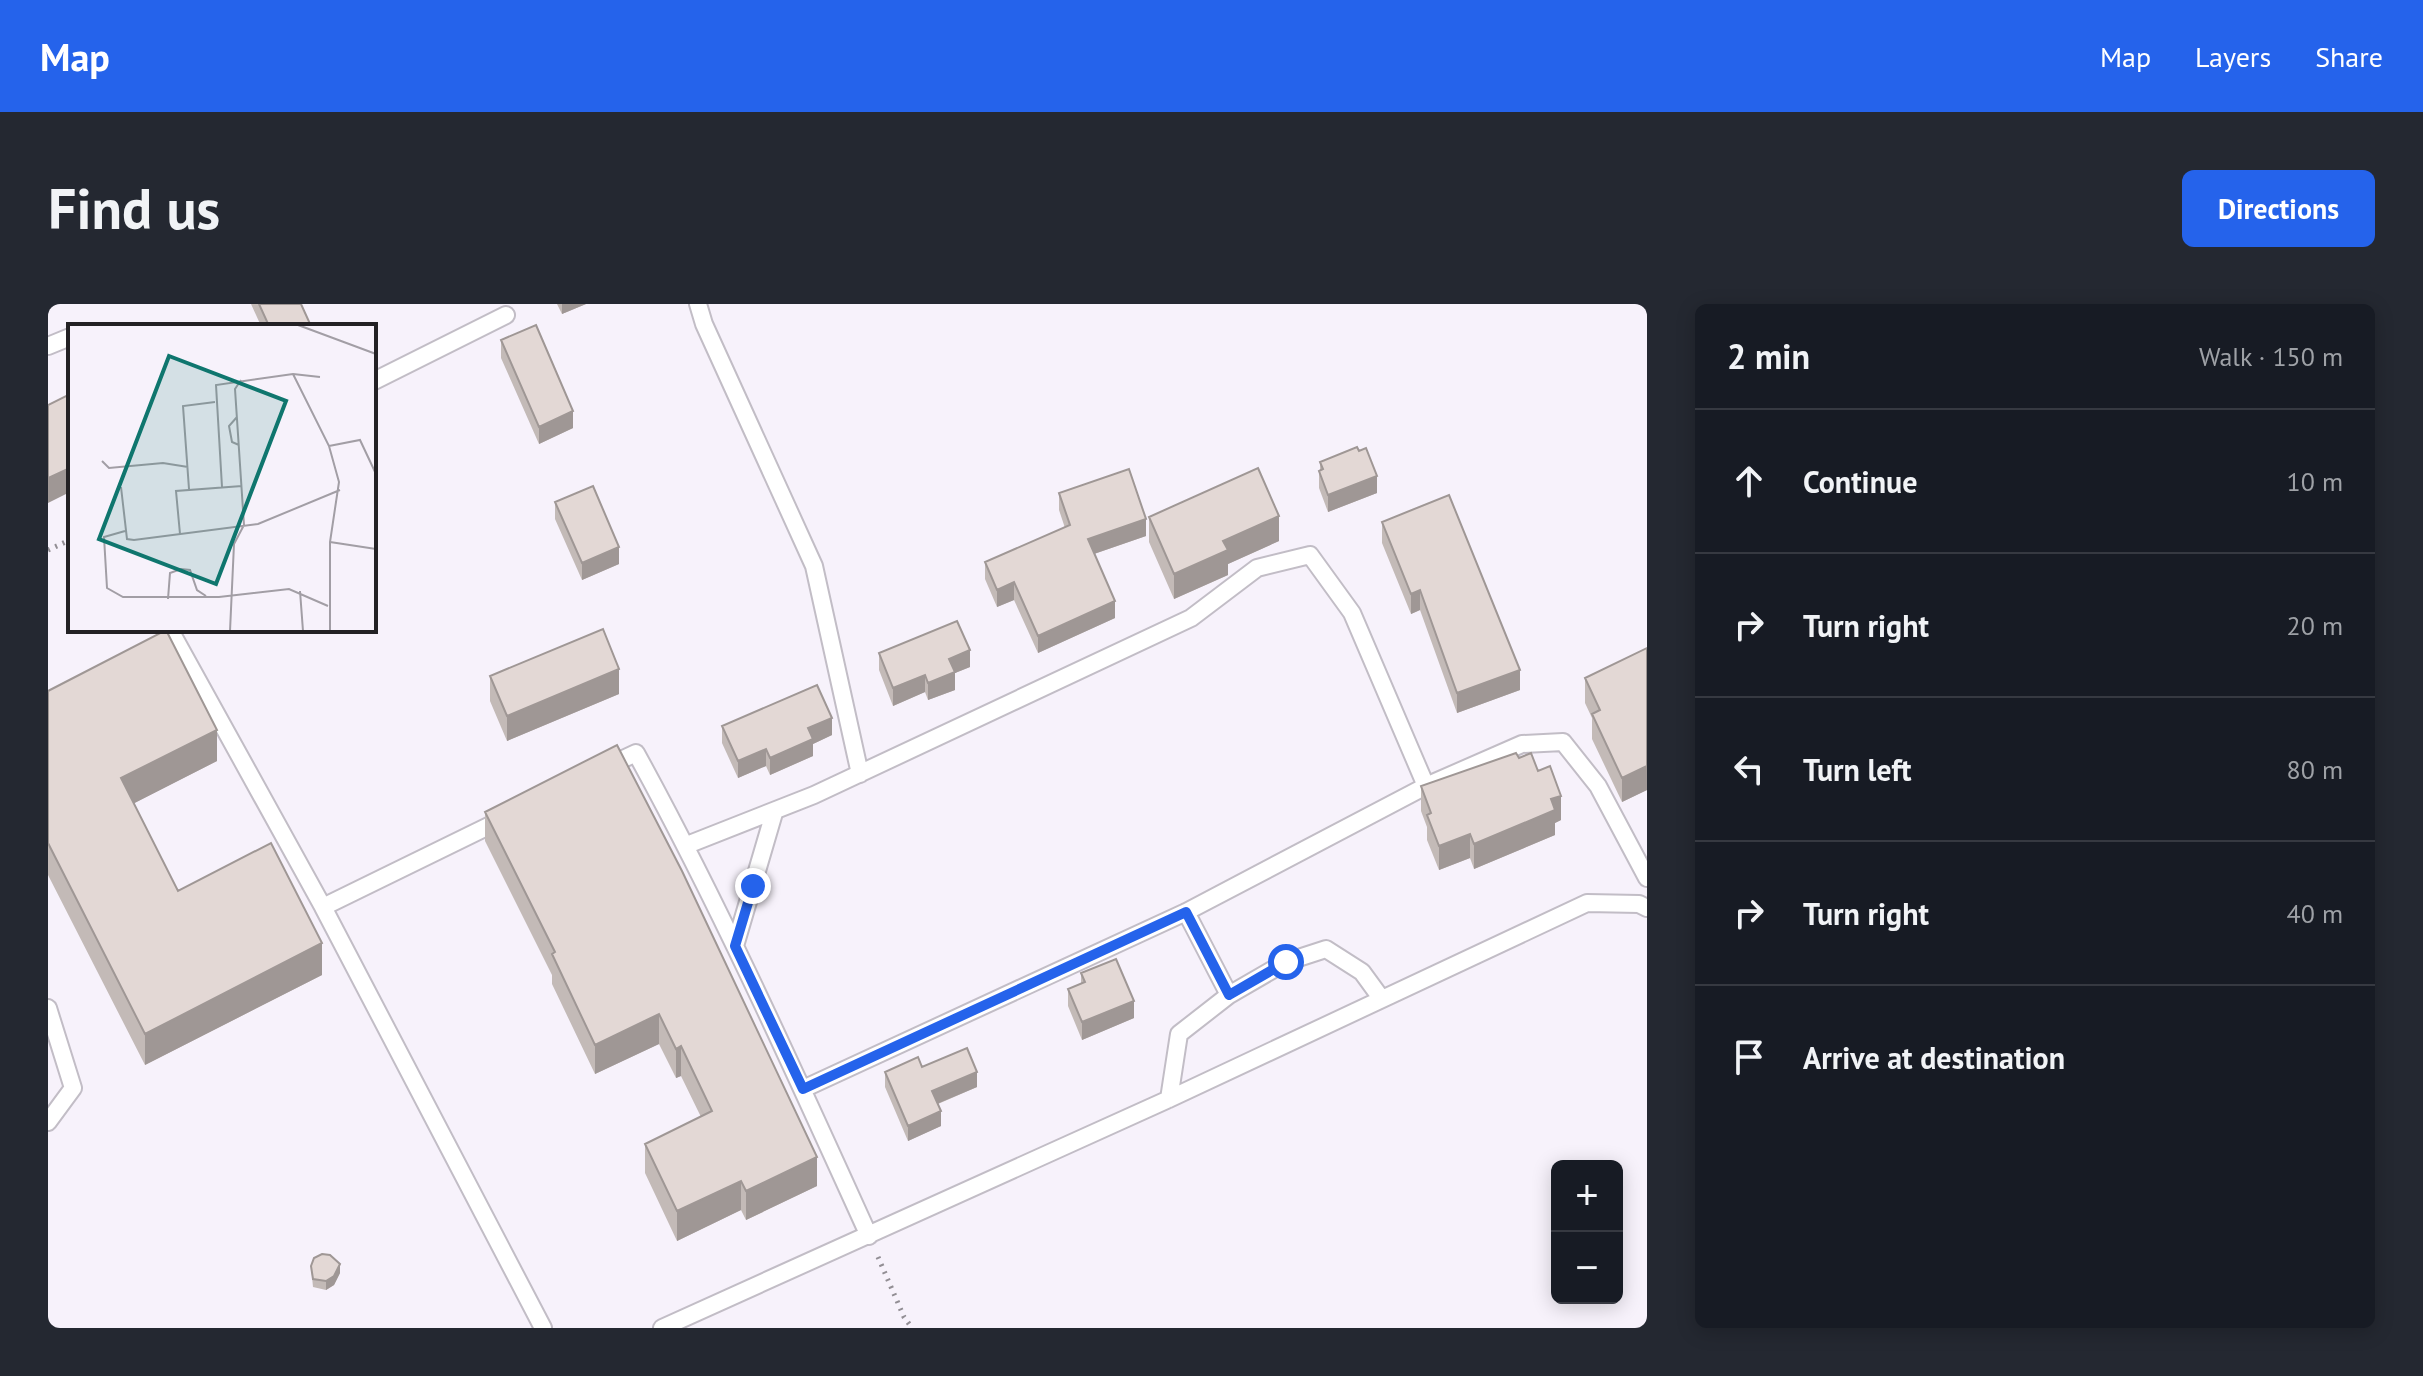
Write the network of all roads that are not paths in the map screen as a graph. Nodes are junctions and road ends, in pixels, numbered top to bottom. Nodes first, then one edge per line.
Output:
1 (698, 304) edge
2 (506, 315) dead end
3 (68, 338) edge
4 (48, 346) edge
5 (376, 380) edge
6 (171, 632) edge
7 (593, 774) edge
8 (860, 774) junction
9 (1426, 786) junction
10 (522, 809) edge
11 (774, 813) junction
12 (687, 845) junction
13 (1647, 878) edge
14 (323, 907) junction
15 (1647, 908) edge
16 (1186, 912) junction
17 (735, 946) junction
18 (1229, 995) junction
19 (1381, 998) junction
20 (48, 1008) edge
21 (803, 1089) junction
22 (1169, 1099) junction
23 (48, 1122) edge
24 (869, 1236) junction
25 (543, 1328) edge
26 (662, 1328) edge

1 - 8 lane
2 - 5 lane
3 - 4 lane
6 - 14 lane
7 - 12 lane
8 - 9 lane
8 - 11 lane
9 - 13 lane
9 - 16 lane
10 - 14 lane
11 - 12 lane
11 - 17 lane
12 - 17 lane
14 - 25 lane
15 - 19 lane
16 - 18 lane
16 - 21 lane
17 - 21 lane
18 - 19 lane
18 - 22 lane
19 - 22 lane
20 - 23 lane
21 - 24 lane
22 - 24 lane
24 - 26 lane

